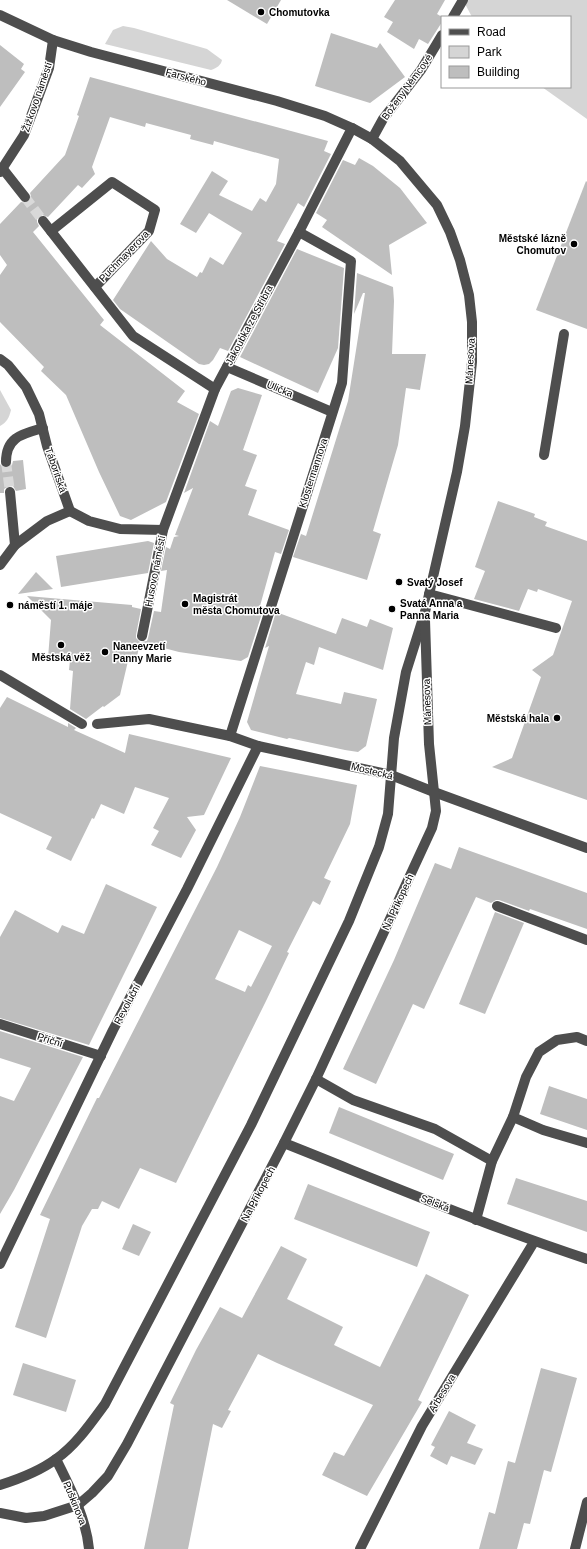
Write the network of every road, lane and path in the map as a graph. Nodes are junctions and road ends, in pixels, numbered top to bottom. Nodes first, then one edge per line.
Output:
1 (463, 0) edge
2 (0, 15) edge
3 (454, 16) edge
4 (441, 37) edge
5 (53, 40) junction
6 (352, 128) junction
7 (372, 139) junction
8 (1, 170) edge
9 (25, 197) tunnel mouth
10 (43, 221) tunnel mouth
11 (51, 231) junction
12 (299, 232) junction
13 (95, 287) junction
14 (564, 334) dead end
15 (0, 359) edge
16 (227, 367) junction
17 (215, 389) junction
18 (332, 412) junction
19 (43, 428) junction
20 (544, 455) dead end
21 (6, 462) tunnel mouth
22 (10, 492) tunnel mouth
23 (70, 511) junction
24 (163, 530) junction
25 (14, 545) junction
26 (0, 565) edge
27 (429, 594) junction
28 (425, 612) junction
29 (556, 628) dead end
30 (142, 636) dead end
31 (0, 675) edge
32 (82, 724) dead end
33 (97, 724) dead end
34 (230, 736) junction
35 (258, 746) junction
36 (391, 775) junction
37 (434, 792) junction
38 (587, 848) edge
39 (497, 906) dead end
40 (587, 940) edge
41 (0, 1024) edge
42 (587, 1041) edge
43 (100, 1056) junction
44 (316, 1079) junction
45 (513, 1117) junction
46 (284, 1143) junction
47 (587, 1143) edge
48 (492, 1161) junction
49 (476, 1220) junction
50 (534, 1242) junction
51 (587, 1259) edge
52 (0, 1264) edge
53 (56, 1459) junction
54 (0, 1485) edge
55 (587, 1502) edge
56 (78, 1505) junction
57 (0, 1513) edge
58 (89, 1549) edge
59 (360, 1549) edge
60 (575, 1549) edge

1 - 3 street
2 - 5 street, Farského
4 - 7 street, Boženy Němcové
5 - 6 street, Farského
5 - 8 street, Žižkovo náměstí
6 - 7 street, Farského
6 - 12 street, Jakoubka ze Stříbra
7 - 27 street, Mánesova
8 - 9 street
10 - 11 street, Puchmayerova
11 - 13 street, Puchmayerova
11 - 13 street, Puchmayerova
12 - 16 street, Jakoubka ze Stříbra
12 - 18 street, Klostermannova
13 - 17 street, Puchmayerova
14 - 20 street
15 - 19 street, Táboritská
16 - 17 street, Jakoubka ze Stříbra
16 - 18 street, Ulička
17 - 24 street, Jakoubka ze Stříbra
18 - 34 street, Klostermannova
19 - 21 street
19 - 23 street, Táboritská
22 - 25 street
23 - 24 street, Husovo náměstí
23 - 25 street
24 - 30 street, Husovo náměstí
25 - 26 street
27 - 28 street, Mánesova
27 - 29 street
28 - 36 street, Mánesova
28 - 37 street, Mánesova
31 - 32 street
33 - 34 street, Mostecká
34 - 35 street, Mostecká
35 - 36 street, Mostecká
35 - 43 street, Revoluční
36 - 37 street, Mostecká
36 - 53 street
37 - 38 street, Mostecká
37 - 44 street, Na Příkopech
39 - 40 street
41 - 43 street, Příční
42 - 45 street
43 - 52 street, Revoluční
44 - 46 street, Na Příkopech
44 - 48 street
45 - 47 street
45 - 48 street
46 - 49 street, Selská
46 - 56 street, Na Příkopech
48 - 49 street
49 - 50 street, Selská
50 - 51 street, Selská
50 - 59 street, Arbesova
53 - 54 street
53 - 56 street, Puškinova
55 - 60 street
56 - 57 street, Na Příkopech
56 - 58 street, Puškinova

